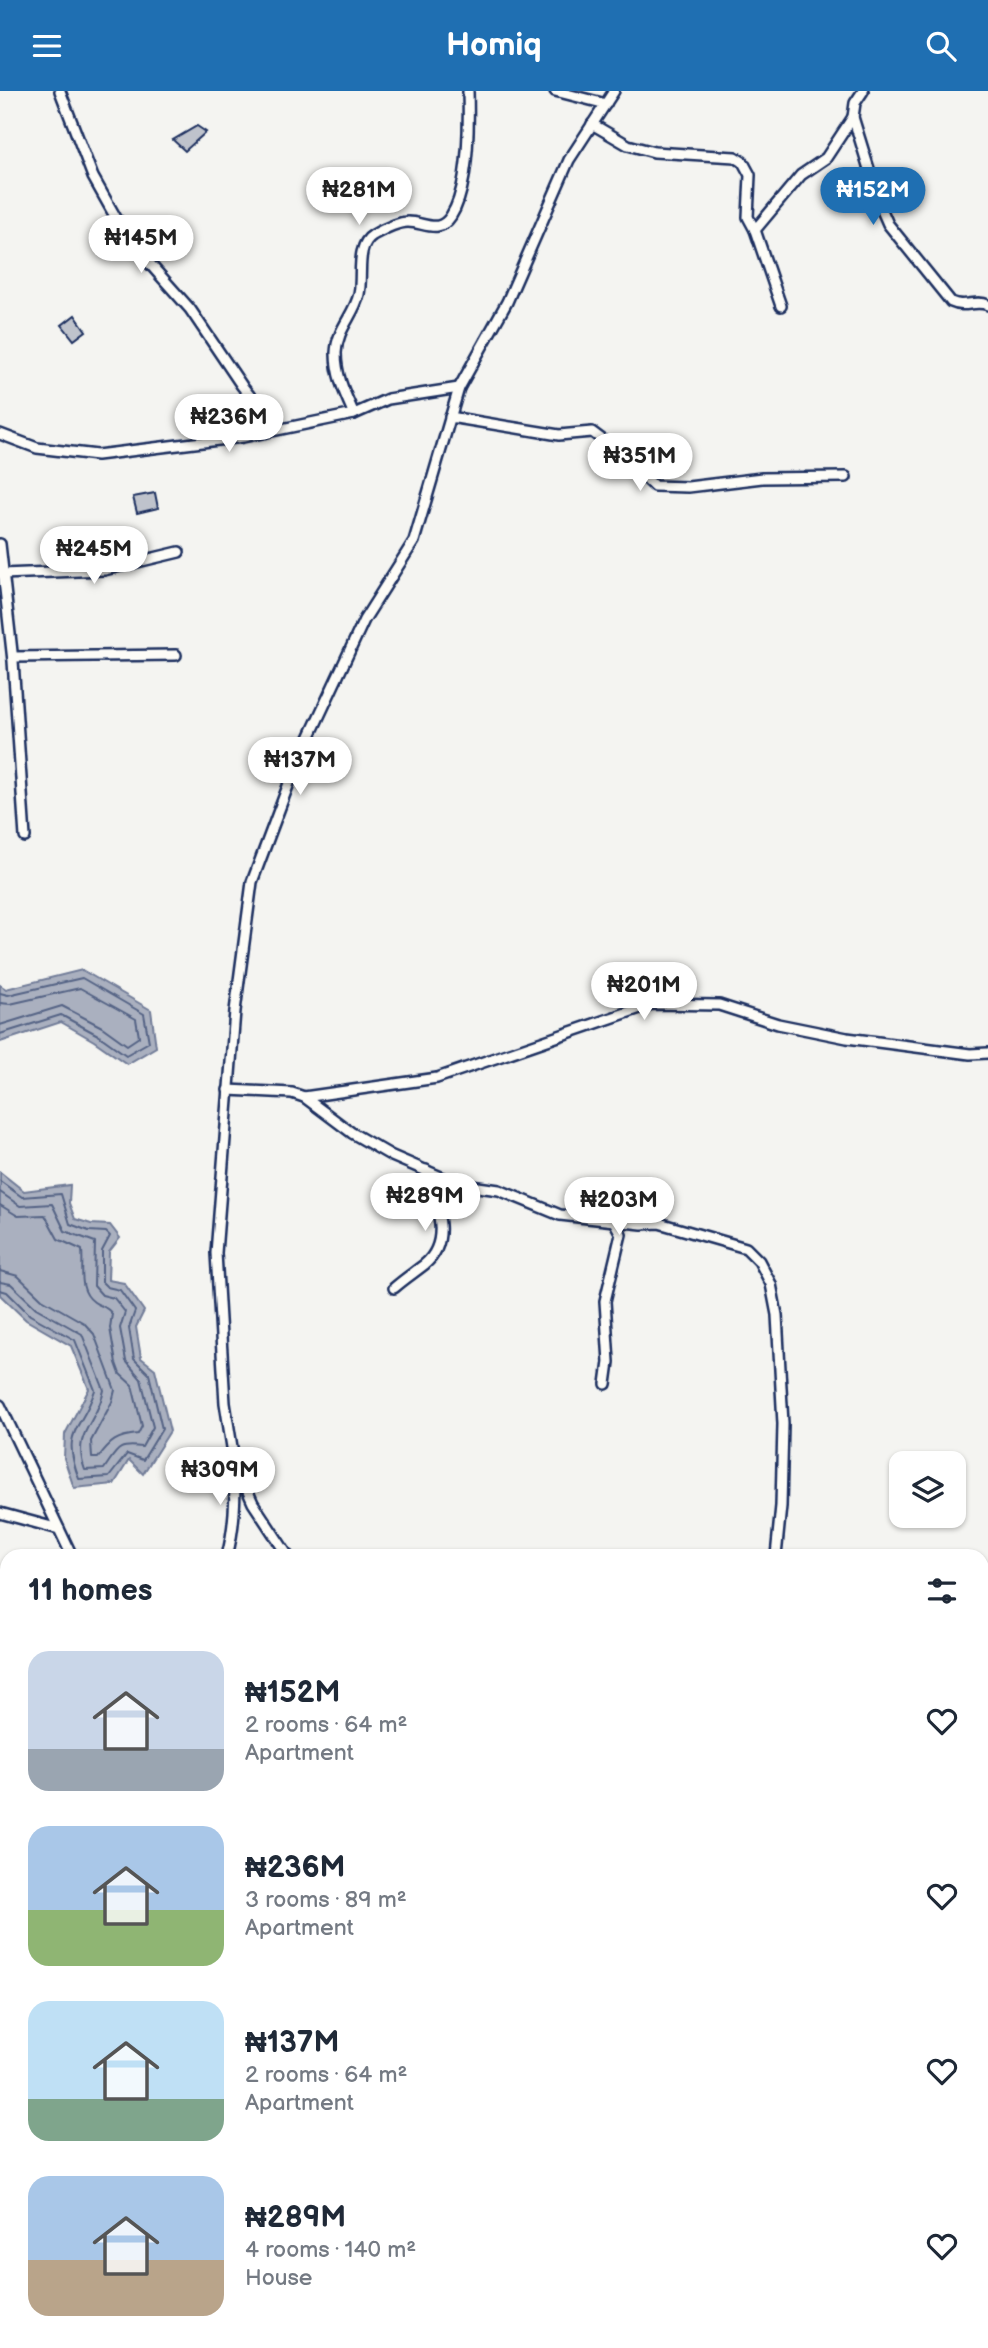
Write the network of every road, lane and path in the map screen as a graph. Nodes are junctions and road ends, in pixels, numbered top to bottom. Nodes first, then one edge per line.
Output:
1 (60, 91) edge
2 (468, 91) edge
3 (555, 91) edge
4 (614, 91) edge
5 (863, 91) edge
6 (606, 104) junction
7 (853, 117) junction
8 (592, 124) junction
9 (755, 230) junction
10 (988, 305) edge
11 (781, 306) dead end
12 (459, 388) junction
13 (354, 414) junction
14 (450, 417) junction
15 (276, 429) junction
16 (0, 434) edge
17 (846, 477) dead end
18 (0, 544) edge
19 (179, 552) dead end
20 (2, 574) junction
21 (176, 655) dead end
22 (13, 657) junction
23 (25, 837) dead end
24 (988, 1053) edge
25 (228, 1090) junction
26 (304, 1097) junction
27 (426, 1170) junction
28 (614, 1221) junction
29 (394, 1288) dead end
30 (607, 1384) dead end
31 (0, 1405) edge
32 (234, 1460) junction
33 (0, 1513) edge
34 (59, 1529) junction
35 (69, 1549) edge
36 (229, 1549) edge
37 (283, 1549) edge
38 (777, 1549) edge

1 - 15 street
2 - 13 street
3 - 6 street
4 - 6 street
5 - 7 street
6 - 8 street
7 - 9 street
7 - 10 street
8 - 9 street
8 - 12 street
9 - 11 street
12 - 13 street
12 - 14 street
13 - 15 street
14 - 17 street
14 - 25 street
15 - 16 street
18 - 20 street
19 - 20 street
20 - 22 street
21 - 22 street
22 - 23 street
24 - 26 street
25 - 26 street
25 - 32 street
26 - 27 street
27 - 28 street
27 - 29 street
28 - 30 street
28 - 38 street
31 - 34 street
32 - 36 street
32 - 37 street
33 - 34 street
34 - 35 street

